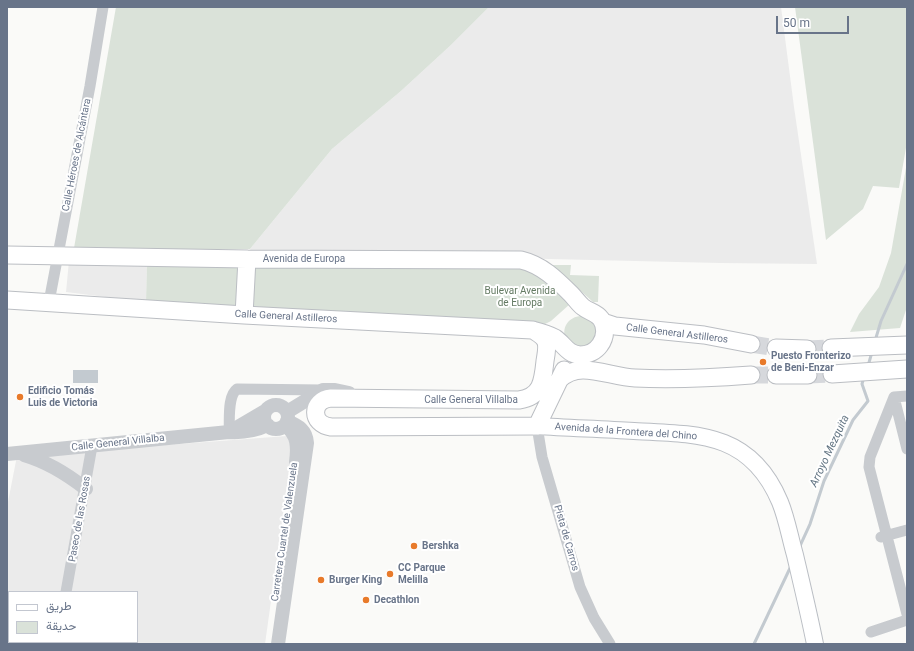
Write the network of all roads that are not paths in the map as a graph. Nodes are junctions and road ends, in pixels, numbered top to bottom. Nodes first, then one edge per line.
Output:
1 (103, 7) edge
2 (7, 255) edge
3 (58, 256) junction
4 (247, 259) junction
5 (7, 300) edge
6 (49, 302) junction
7 (244, 315) junction
8 (603, 322) junction
9 (532, 330) junction
10 (751, 344) tunnel mouth
11 (901, 345) edge
12 (776, 348) tunnel mouth
13 (838, 348) tunnel mouth
14 (806, 349) tunnel mouth
15 (579, 355) junction
16 (907, 370) edge
17 (834, 374) tunnel mouth
18 (751, 375) tunnel mouth
19 (808, 375) tunnel mouth
20 (776, 376) tunnel mouth
21 (559, 380) junction
22 (327, 394) junction
23 (533, 396) junction
24 (907, 396) edge
25 (894, 397) junction
26 (265, 411) junction
27 (286, 419) junction
28 (268, 425) junction
29 (537, 426) junction
30 (328, 427) junction
31 (229, 432) junction
32 (306, 437) junction
33 (92, 446) junction
34 (907, 448) edge
35 (13, 454) edge
36 (86, 489) junction
37 (907, 530) edge
38 (884, 536) junction
39 (66, 591) edge
40 (907, 614) edge
41 (907, 620) edge
42 (871, 632) dead end
43 (268, 644) edge
44 (278, 644) edge
45 (610, 644) edge
46 (815, 644) edge

1 - 3 street, Calle Héroes de Alcántara
2 - 3 main road, Avenida de Europa
3 - 4 main road, Avenida de Europa
3 - 6 street, Calle Héroes de Alcántara
4 - 7 main road
4 - 8 main road, Avenida de Europa
5 - 6 main road, Calle General Astilleros
6 - 7 main road, Calle General Astilleros
7 - 9 main road, Calle General Astilleros
8 - 10 main road, Calle General Astilleros
8 - 15 main road
9 - 15 main road, Calle General Astilleros
9 - 23 main road
11 - 13 main road
12 - 14 main road
15 - 21 main road
16 - 17 main road
18 - 21 main road
19 - 20 main road
21 - 29 main road
22 - 23 main road, Calle General Villalba
22 - 27 street
22 - 30 main road
22 - 31 street
23 - 29 main road
24 - 25 street
25 - 34 street
25 - 38 street
26 - 27 street
26 - 28 street
26 - 31 street, Calle General Villalba
27 - 28 street
27 - 32 street
27 - 43 street, Carretera Cuartel de Valenzuela
28 - 31 street, Calle General Villalba
29 - 30 main road
29 - 45 street, Pista de Carros
29 - 46 main road, Avenida de la Frontera del Chino
30 - 32 street
31 - 33 street, Calle General Villalba
32 - 44 street, Carretera Cuartel de Valenzuela
33 - 35 street, Calle General Villalba
33 - 36 street, Paseo de las Rosas
35 - 36 street
36 - 39 street, Paseo de las Rosas
37 - 38 street
38 - 40 street
41 - 42 street

